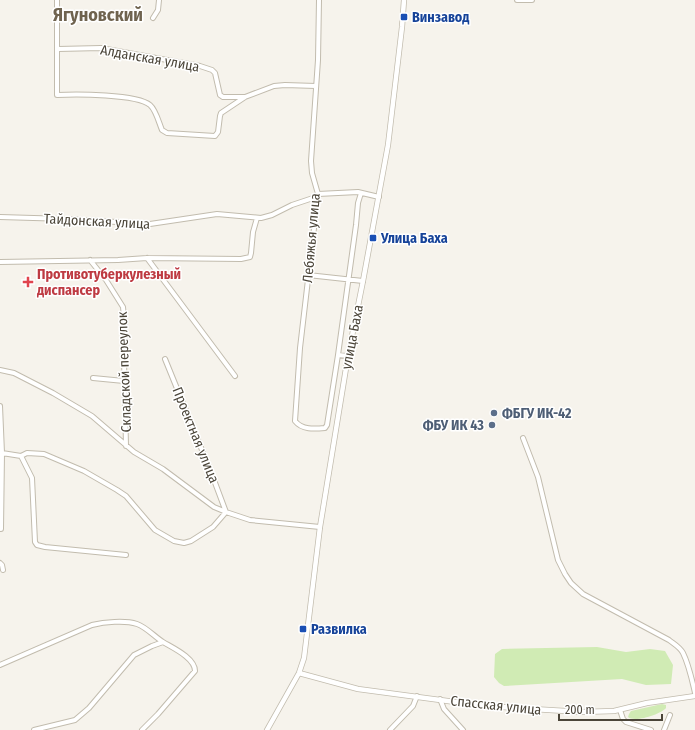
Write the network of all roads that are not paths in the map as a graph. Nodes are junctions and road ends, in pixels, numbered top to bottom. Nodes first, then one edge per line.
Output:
1 (57, 0) edge
2 (159, 0) edge
3 (319, 0) edge
4 (404, 0) edge
5 (517, 0) edge
6 (531, 0) edge
7 (153, 18) dead end
8 (58, 49) junction
9 (316, 86) junction
10 (245, 97) junction
11 (361, 193) junction
12 (318, 194) junction
13 (379, 197) junction
14 (0, 217) edge
15 (257, 218) junction
16 (147, 258) junction
17 (90, 260) junction
18 (0, 262) edge
19 (308, 275) junction
20 (348, 280) junction
21 (363, 281) junction
22 (338, 355) junction
23 (348, 356) junction
24 (165, 358) dead end
25 (0, 370) edge
26 (235, 376) dead end
27 (93, 378) dead end
28 (124, 381) junction
29 (0, 406) edge
30 (523, 438) dead end
31 (126, 446) junction
32 (2, 454) junction
33 (21, 456) junction
34 (226, 512) junction
35 (320, 527) junction
36 (1, 529) dead end
37 (126, 555) dead end
38 (0, 563) edge
39 (3, 570) dead end
40 (163, 642) junction
41 (0, 665) edge
42 (299, 673) junction
43 (695, 694) edge
44 (418, 696) junction
45 (440, 699) junction
46 (620, 710) junction
47 (670, 715) dead end
48 (34, 730) edge
49 (142, 730) edge
50 (267, 730) edge
51 (390, 730) edge
52 (463, 730) edge
53 (651, 730) edge
54 (664, 730) edge

1 - 8 street
2 - 7 street
3 - 9 street, Лебяжья улица
4 - 13 street, улица Баха
5 - 6 street
8 - 10 street, Алданская улица
8 - 10 street
9 - 10 street
9 - 12 street, Лебяжья улица
11 - 12 street, Тайдонская улица
11 - 13 street, Тайдонская улица
11 - 20 street
12 - 15 street, Тайдонская улица
12 - 19 street, Лебяжья улица
13 - 21 street, улица Баха
14 - 15 street, Тайдонская улица
15 - 16 street
16 - 17 street
16 - 26 street
17 - 18 street
17 - 28 street, Складской переулок
19 - 20 street
19 - 22 street, Лебяжья улица
20 - 21 street
20 - 22 street
21 - 23 street, улица Баха
22 - 23 street
23 - 35 street, улица Баха
24 - 34 street, Проектная улица
25 - 31 street
27 - 28 street
28 - 31 street, Складской переулок
29 - 32 street
30 - 43 street
31 - 34 street
32 - 33 street
32 - 36 street
33 - 34 street
33 - 37 street
34 - 35 street
35 - 42 street, улица Баха
38 - 39 street
40 - 41 street
40 - 48 street
40 - 49 street
42 - 44 street, Спасская улица
42 - 50 street, улица Баха
43 - 46 street, Спасская улица
44 - 45 street, Спасская улица
44 - 51 street
45 - 46 street, Спасская улица
45 - 52 street
46 - 53 street
47 - 54 street

